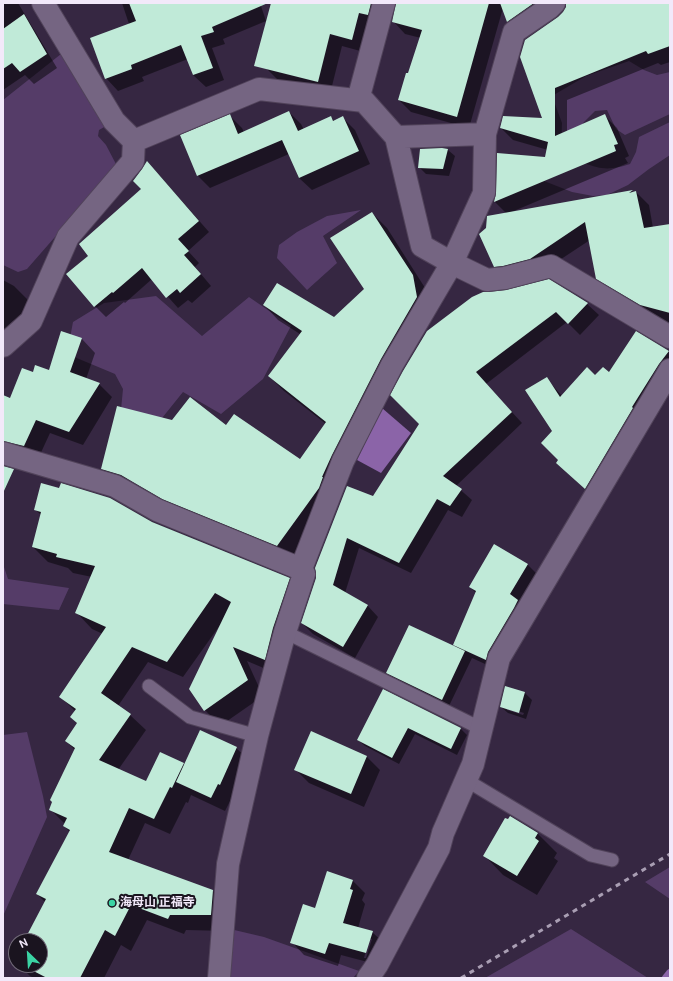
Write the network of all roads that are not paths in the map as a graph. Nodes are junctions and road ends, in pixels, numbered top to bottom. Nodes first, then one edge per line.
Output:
1 (43, 3) edge
2 (384, 3) edge
3 (554, 3) edge
4 (358, 100) junction
5 (485, 134) junction
6 (396, 137) junction
7 (134, 141) junction
8 (452, 263) junction
9 (670, 336) edge
10 (3, 346) edge
11 (670, 370) edge
12 (3, 453) edge
13 (301, 569) junction
14 (285, 632) junction
15 (149, 686) dead end
16 (482, 729) junction
17 (257, 736) junction
18 (466, 780) junction
19 (612, 860) dead end
20 (219, 978) edge
21 (368, 978) edge

1 - 7 street
2 - 4 street
3 - 5 street
4 - 6 street
4 - 7 street
5 - 6 street
5 - 8 street
6 - 8 street
7 - 10 street
8 - 9 street
8 - 13 street
11 - 16 street
12 - 13 street
13 - 14 street
14 - 16 lane
14 - 17 street
15 - 17 lane
16 - 18 street
17 - 20 street
18 - 19 lane
18 - 21 street

